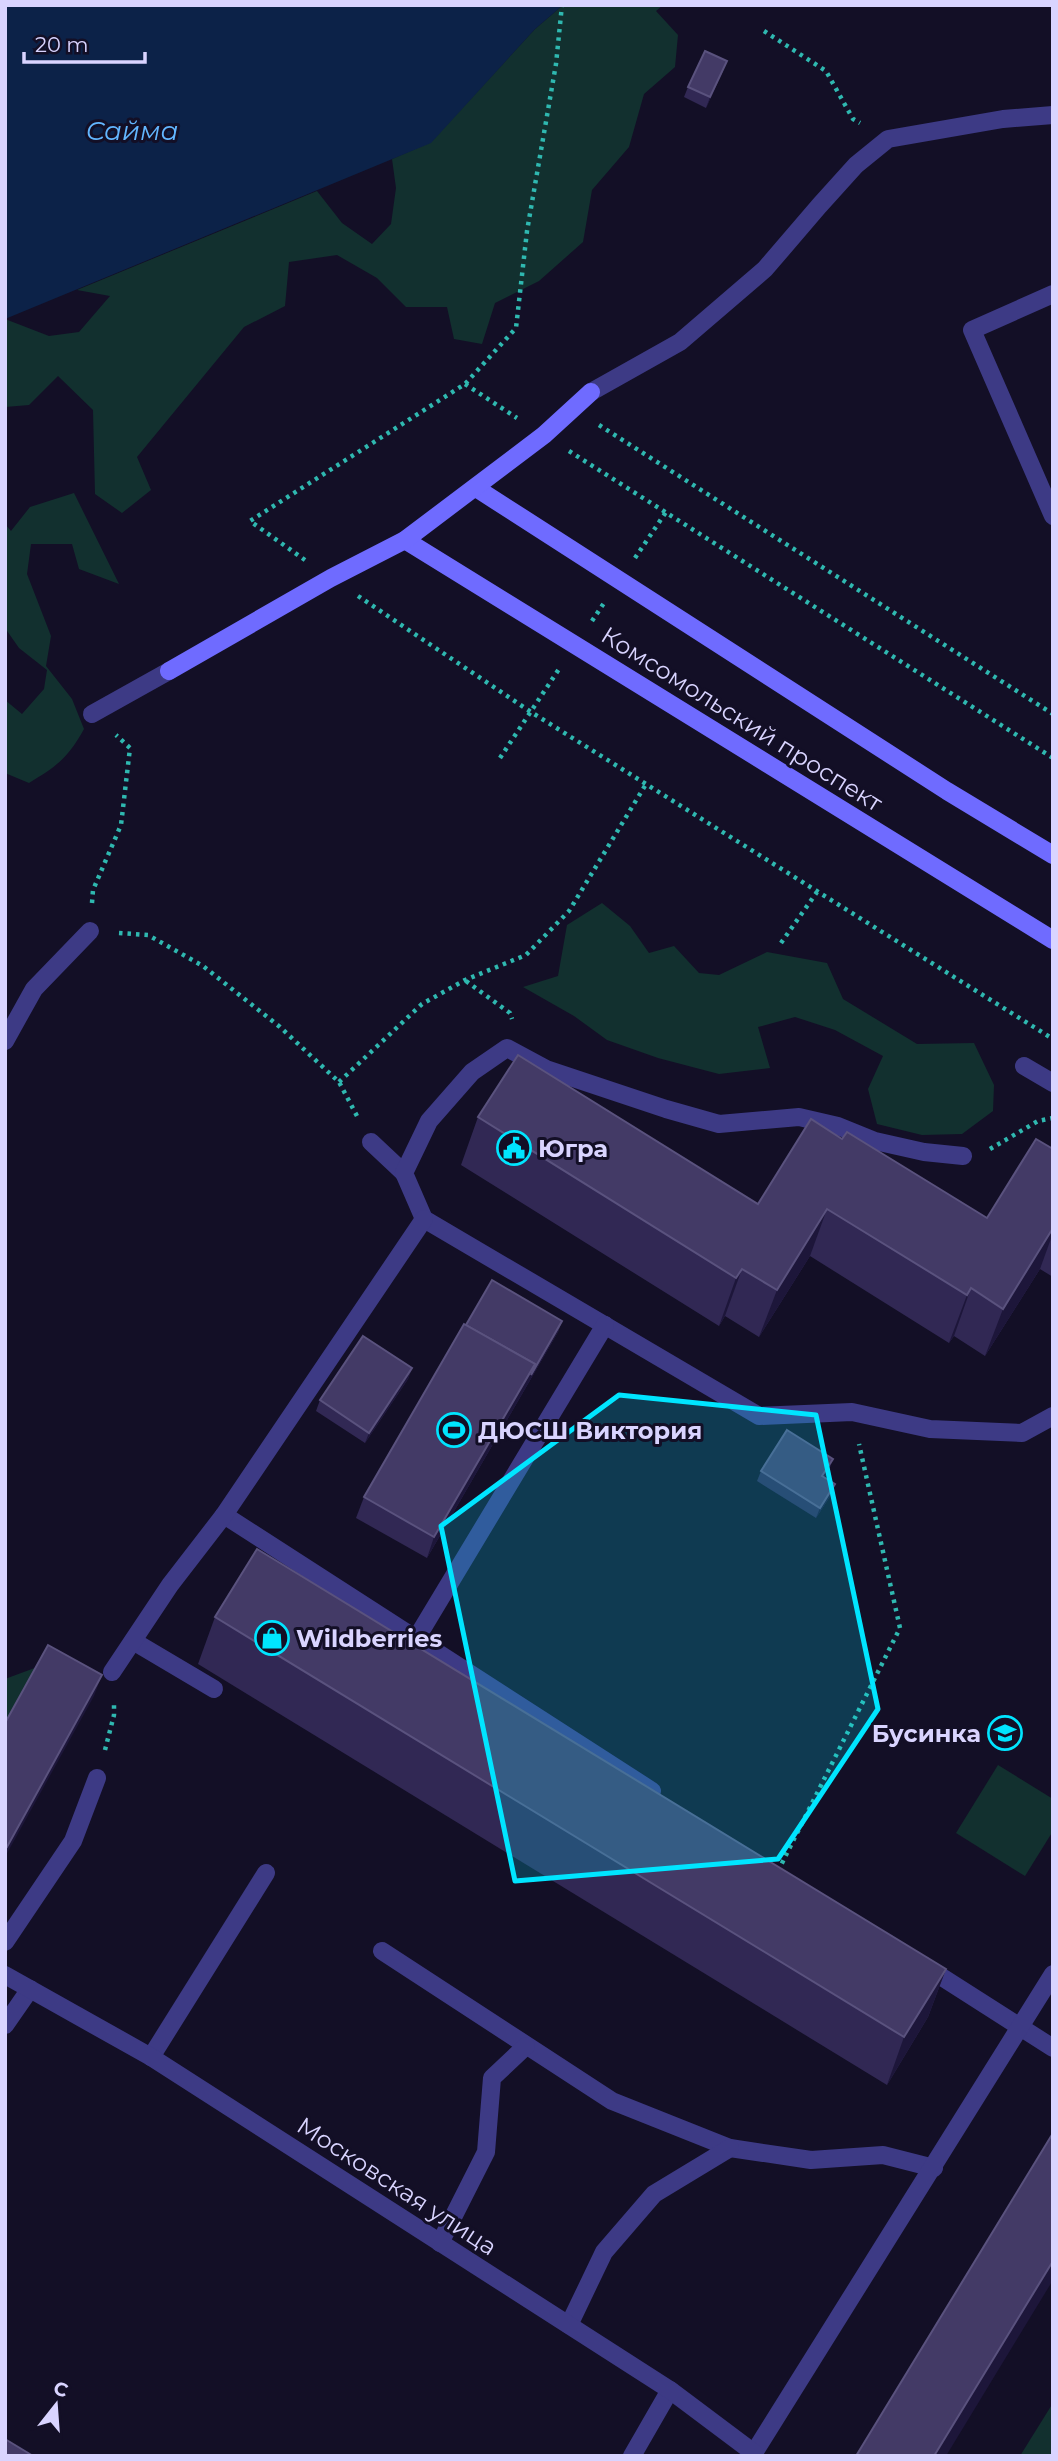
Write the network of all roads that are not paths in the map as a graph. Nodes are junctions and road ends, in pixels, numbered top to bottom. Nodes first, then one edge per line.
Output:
1 (1053, 115) edge
2 (1053, 294) edge
3 (476, 488) junction
4 (1053, 516) edge
5 (405, 540) junction
6 (92, 715) road end
7 (1053, 855) edge
8 (90, 931) road end
9 (1053, 940) edge
10 (5, 1041) edge
11 (1024, 1066) dead end
12 (1053, 1083) edge
13 (371, 1142) road end
14 (963, 1156) road end
15 (404, 1173) junction
16 (425, 1219) junction
17 (605, 1325) junction
18 (1053, 1416) edge
19 (224, 1516) junction
20 (416, 1639) junction
21 (133, 1641) junction
22 (112, 1672) road end
23 (214, 1689) dead end
24 (97, 1778) road end
25 (661, 1797) edge
26 (266, 1873) dead end
27 (5, 1942) edge
28 (382, 1951) dead end
29 (905, 1953) edge
30 (1053, 1974) edge
31 (5, 1975) edge
32 (30, 1989) junction
33 (5, 2025) edge
34 (1020, 2028) junction
35 (526, 2046) junction
36 (1053, 2048) edge
37 (151, 2057) junction
38 (730, 2148) junction
39 (934, 2168) junction
40 (440, 2243) junction
41 (569, 2325) junction
42 (670, 2390) junction
43 (753, 2454) edge
44 (632, 2456) edge

1 - 3 street
2 - 4 street
3 - 5 street
3 - 7 street, Комсомольский проспект
5 - 6 street
5 - 9 street, Комсомольский проспект
8 - 10 street
11 - 12 street
13 - 15 street
14 - 15 street
15 - 16 street
16 - 17 street
16 - 19 street
17 - 18 street
17 - 20 street
19 - 20 street
19 - 21 street
20 - 25 street
21 - 22 street
21 - 23 street
24 - 27 street
26 - 37 street
28 - 35 street
29 - 34 street
30 - 34 street
31 - 32 street, Московская улица
32 - 33 street
32 - 37 street, Московская улица
34 - 36 street
34 - 39 street
35 - 38 street
35 - 40 street
37 - 40 street, Московская улица
38 - 39 street
38 - 41 street
39 - 43 street
40 - 41 street, Московская улица
41 - 42 street, Московская улица
42 - 43 street, Московская улица
42 - 44 street

